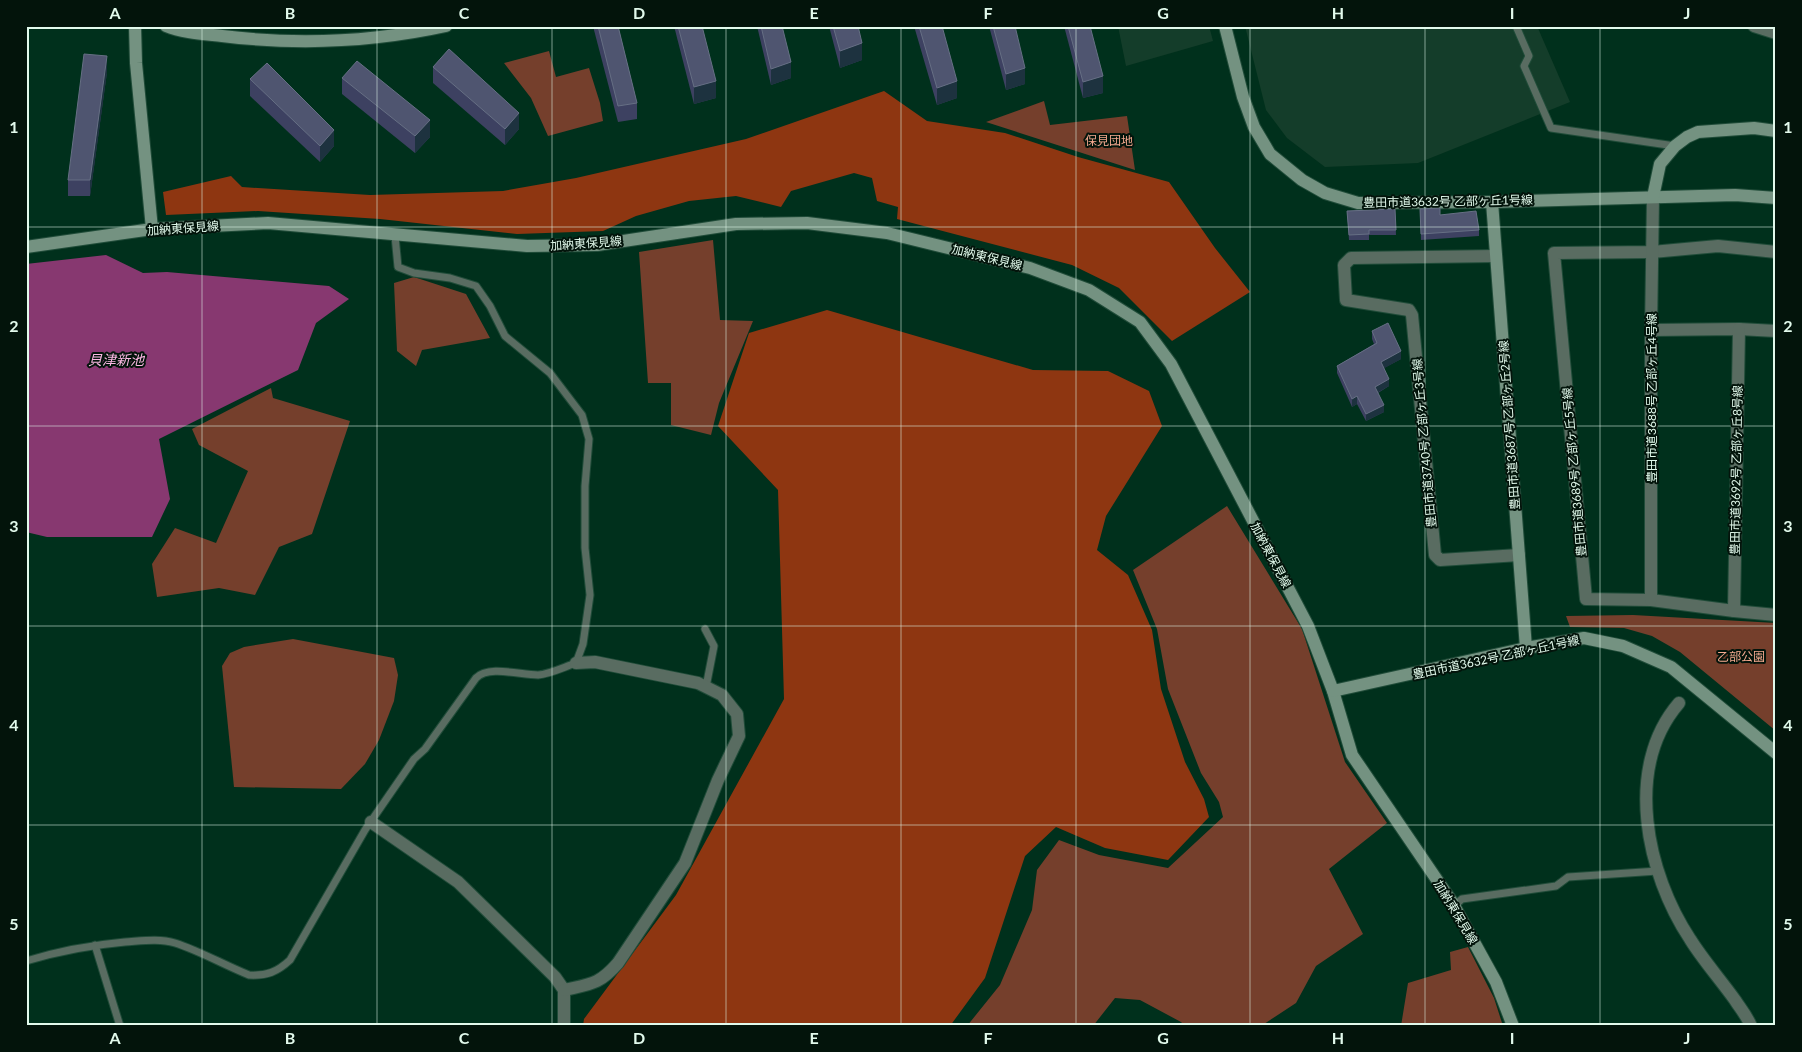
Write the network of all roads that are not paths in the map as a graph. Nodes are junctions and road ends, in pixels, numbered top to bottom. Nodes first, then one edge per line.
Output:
1 (135, 26) edge
2 (166, 26) edge
3 (446, 26) edge
4 (1225, 26) edge
5 (1516, 26) edge
6 (1754, 26) edge
7 (426, 28) edge
8 (1776, 33) edge
9 (1776, 130) edge
10 (1675, 146) junction
11 (1653, 197) junction
12 (1776, 198) edge
13 (1492, 202) junction
14 (152, 229) junction
15 (395, 236) junction
16 (26, 247) edge
17 (1652, 252) junction
18 (1776, 252) edge
19 (1496, 256) junction
20 (1739, 329) junction
21 (1651, 330) junction
22 (1776, 331) edge
23 (1519, 555) junction
24 (1651, 600) junction
25 (1734, 611) junction
26 (1776, 615) edge
27 (705, 629) dead end
28 (1526, 648) junction
29 (576, 663) junction
30 (706, 687) junction
31 (1333, 691) junction
32 (1679, 704) dead end
33 (1776, 752) edge
34 (372, 822) junction
35 (1658, 872) junction
36 (1454, 906) junction
37 (95, 945) junction
38 (26, 961) edge
39 (564, 990) junction
40 (120, 1026) edge
41 (564, 1026) edge
42 (1513, 1026) edge
43 (1751, 1026) edge

1 - 14 street
2 - 7 street
3 - 7 street
4 - 13 street, 豊田市道3632号 乙部ヶ丘1号線
5 - 10 lane
6 - 8 street
9 - 10 street
10 - 11 street
11 - 12 street, 豊田市道3632号 乙部ヶ丘1号線
11 - 13 street, 豊田市道3632号 乙部ヶ丘1号線
11 - 17 street, 豊田市道3688号 乙部ヶ丘4号線
13 - 19 street, 豊田市道3687号 乙部ヶ丘2号線
14 - 15 street, 加納東保見線
14 - 16 street, 加納東保見線
15 - 29 lane
15 - 31 street, 加納東保見線
17 - 18 street
17 - 21 street, 豊田市道3688号 乙部ヶ丘4号線
17 - 24 street, 豊田市道3689号 乙部ヶ丘5号線
19 - 23 street, 豊田市道3687号 乙部ヶ丘2号線
19 - 23 street, 豊田市道3740号 乙部ヶ丘3号線
20 - 21 street
20 - 22 street
20 - 25 street, 豊田市道3692号 乙部ヶ丘8号線
21 - 24 street, 豊田市道3688号 乙部ヶ丘4号線
23 - 28 street, 豊田市道3687号 乙部ヶ丘2号線
24 - 25 street, 豊田市道3689号 乙部ヶ丘5号線
25 - 26 street, 豊田市道3689号 乙部ヶ丘5号線
27 - 30 lane
28 - 31 street, 豊田市道3632号 乙部ヶ丘1号線
28 - 33 street, 豊田市道3632号 乙部ヶ丘1号線
29 - 30 street
29 - 34 lane
30 - 39 street
31 - 36 street, 加納東保見線
32 - 35 street
34 - 37 lane
34 - 39 street
35 - 36 lane
35 - 43 street
36 - 42 street, 加納東保見線
37 - 38 lane
37 - 40 lane
39 - 41 street

